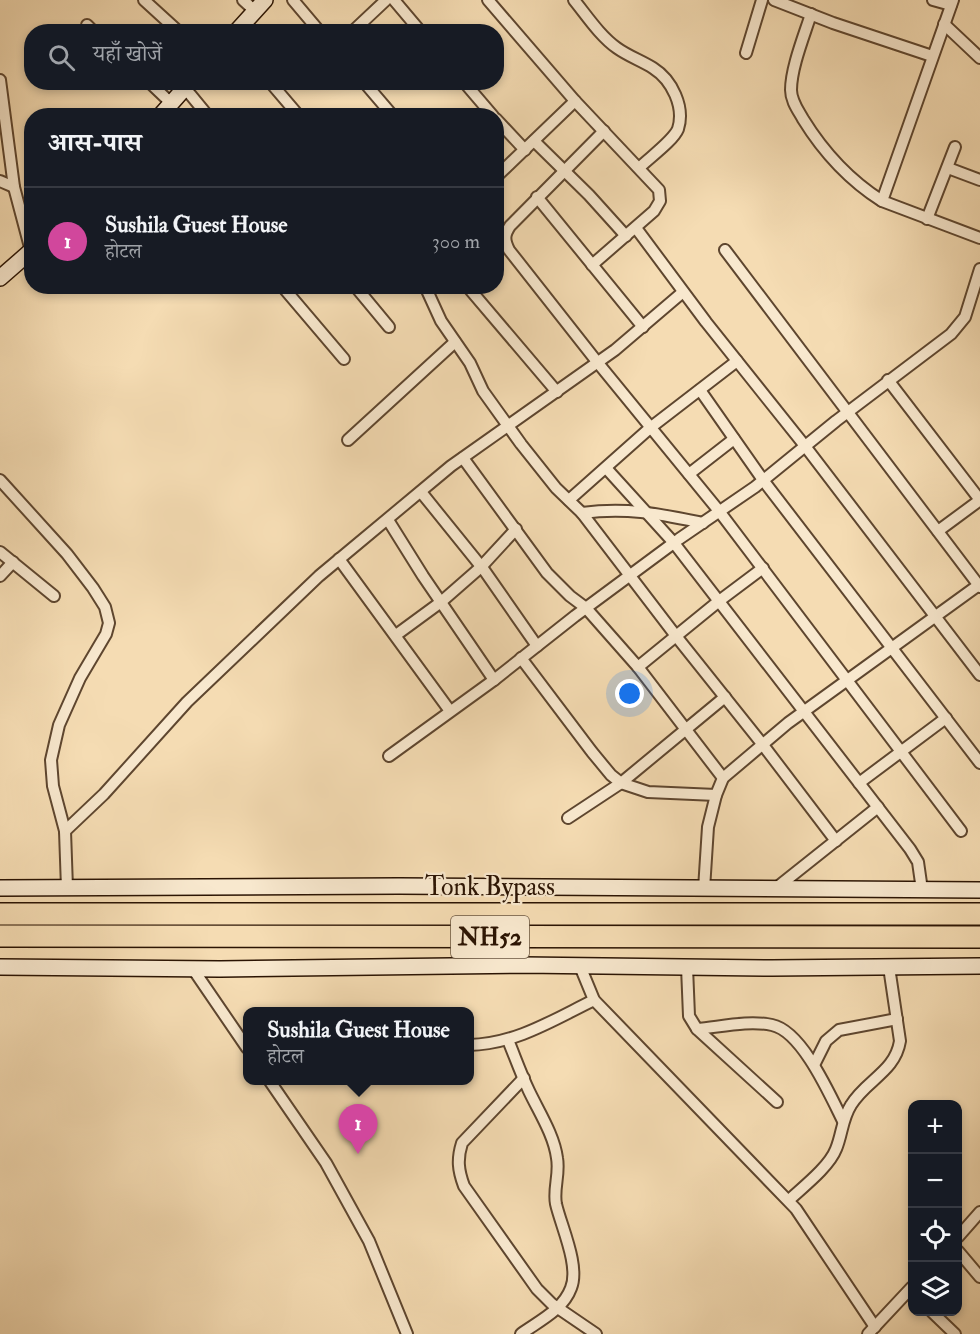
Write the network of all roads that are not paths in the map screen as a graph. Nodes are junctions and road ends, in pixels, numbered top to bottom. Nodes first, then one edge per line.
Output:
1 (144, 0) edge
2 (243, 0) edge
3 (293, 0) edge
4 (386, 0) edge
5 (394, 0) edge
6 (488, 0) edge
7 (574, 0) edge
8 (762, 0) edge
9 (774, 0) edge
10 (933, 0) edge
11 (952, 3) edge
12 (260, 5) edge
13 (811, 14) junction
14 (170, 24) edge
15 (243, 24) edge
16 (313, 24) edge
17 (360, 24) edge
18 (414, 24) edge
19 (944, 24) junction
20 (746, 53) dead end
21 (932, 56) junction
22 (980, 58) edge
23 (0, 80) edge
24 (0, 87) edge
25 (157, 90) edge
26 (183, 90) edge
27 (191, 90) edge
28 (277, 90) edge
29 (371, 90) edge
30 (471, 90) edge
31 (574, 101) junction
32 (171, 103) junction
33 (167, 108) edge
34 (203, 108) edge
35 (292, 108) edge
36 (386, 108) edge
37 (487, 108) edge
38 (504, 127) edge
39 (604, 131) junction
40 (534, 141) junction
41 (955, 147) dead end
42 (525, 150) junction
43 (639, 168) junction
44 (948, 168) junction
45 (504, 170) edge
46 (565, 171) junction
47 (980, 180) edge
48 (0, 181) edge
49 (14, 187) junction
50 (537, 197) junction
51 (882, 201) junction
52 (927, 219) junction
53 (24, 224) edge
54 (636, 228) junction
55 (626, 236) junction
56 (980, 238) edge
57 (725, 250) dead end
58 (24, 256) edge
59 (592, 265) junction
60 (980, 269) edge
61 (1, 276) edge
62 (683, 292) junction
63 (289, 294) edge
64 (362, 294) edge
65 (429, 294) edge
66 (474, 294) edge
67 (389, 327) dead end
68 (642, 327) junction
69 (455, 342) junction
70 (344, 359) dead end
71 (737, 361) junction
72 (598, 363) junction
73 (888, 380) junction
74 (700, 390) junction
75 (557, 392) junction
76 (847, 412) junction
77 (508, 427) junction
78 (650, 428) junction
79 (734, 439) junction
80 (348, 440) dead end
81 (805, 446) junction
82 (463, 458) junction
83 (606, 468) junction
84 (689, 474) junction
85 (0, 480) edge
86 (763, 480) junction
87 (421, 492) junction
88 (569, 500) junction
89 (647, 512) junction
90 (719, 512) junction
91 (582, 513) junction
92 (388, 520) junction
93 (703, 523) junction
94 (516, 529) junction
95 (938, 531) junction
96 (674, 543) junction
97 (0, 552) edge
98 (339, 559) junction
99 (13, 562) junction
100 (481, 567) junction
101 (763, 568) junction
102 (631, 575) junction
103 (0, 576) edge
104 (979, 585) edge
105 (54, 596) dead end
106 (719, 601) junction
107 (441, 602) junction
108 (586, 608) junction
109 (935, 618) junction
110 (396, 635) junction
111 (676, 636) junction
112 (537, 646) junction
113 (892, 649) junction
114 (521, 658) junction
115 (638, 667) junction
116 (980, 675) edge
117 (494, 680) junction
118 (848, 681) junction
119 (725, 697) junction
120 (450, 711) junction
121 (804, 712) junction
122 (946, 718) junction
123 (686, 730) junction
124 (763, 745) junction
125 (901, 752) junction
126 (389, 756) dead end
127 (980, 763) edge
128 (723, 778) junction
129 (621, 783) junction
130 (859, 783) junction
131 (716, 795) junction
132 (878, 807) junction
133 (567, 818) dead end
134 (65, 831) junction
135 (961, 831) dead end
136 (836, 840) junction
137 (0, 888) edge
138 (67, 888) junction
139 (705, 889) junction
140 (774, 889) junction
141 (922, 890) junction
142 (980, 890) edge
143 (0, 914) edge
144 (980, 914) edge
145 (0, 936) edge
146 (980, 937) edge
147 (580, 966) junction
148 (980, 966) edge
149 (0, 967) edge
150 (687, 967) junction
151 (889, 967) junction
152 (193, 969) junction
153 (594, 1000) junction
154 (897, 1019) junction
155 (697, 1029) junction
156 (508, 1040) junction
157 (243, 1042) edge
158 (474, 1045) edge
159 (814, 1065) junction
160 (524, 1078) junction
161 (272, 1085) edge
162 (777, 1102) dead end
163 (843, 1121) junction
164 (789, 1200) junction
165 (980, 1212) edge
166 (962, 1232) edge
167 (962, 1257) edge
168 (980, 1277) edge
169 (908, 1294) edge
170 (558, 1308) junction
171 (937, 1316) edge
172 (872, 1331) edge
173 (407, 1334) edge
174 (521, 1334) edge
175 (596, 1334) edge
176 (956, 1334) edge

1 - 14 street
2 - 12 street
3 - 16 street
4 - 17 street
5 - 18 street
6 - 31 street
7 - 43 street
8 - 20 street
9 - 13 street
10 - 11 street
11 - 19 street
12 - 15 street
13 - 21 street
13 - 51 street
19 - 21 street
19 - 22 street
21 - 51 street
23 - 24 street
24 - 49 street
25 - 32 street
26 - 32 street
27 - 34 street
28 - 35 street
29 - 36 street
30 - 37 street
31 - 39 street
31 - 40 street
32 - 33 street
38 - 42 street
39 - 43 street
39 - 46 street
40 - 42 street
40 - 46 street
41 - 44 street
42 - 45 street
43 - 54 street
44 - 47 street
44 - 52 street
46 - 50 street
46 - 55 street
48 - 49 street
49 - 53 street
50 - 59 street
50 - 72 street
51 - 52 street
52 - 56 street
54 - 55 street
54 - 62 street
55 - 59 street
57 - 76 street
58 - 61 street
59 - 68 street
60 - 73 street
62 - 68 street
62 - 71 street
63 - 70 street
64 - 67 street
65 - 69 street
66 - 75 street
68 - 72 street
69 - 77 street
69 - 80 street
71 - 74 street
71 - 81 street
72 - 75 street
72 - 78 street
73 - 76 street
73 - 95 street
74 - 78 street
74 - 79 street
75 - 77 street
76 - 81 street
76 - 95 street
77 - 82 street
77 - 88 street
78 - 83 street
78 - 84 street
79 - 84 street
79 - 86 street
81 - 86 street
81 - 109 street
82 - 87 street
82 - 94 street
83 - 88 street
83 - 89 street
84 - 90 street
85 - 134 street
86 - 90 street
86 - 113 street
87 - 92 street
87 - 100 street
88 - 91 street
89 - 91 street
89 - 93 street
89 - 96 street
90 - 93 street
90 - 101 street
91 - 102 street
92 - 98 street
92 - 107 street
93 - 96 street
94 - 100 street
94 - 108 street
95 - 104 street
96 - 102 street
96 - 106 street
97 - 99 street
98 - 110 street
98 - 134 street
99 - 103 street
99 - 105 street
100 - 107 street
100 - 112 street
101 - 106 street
101 - 118 street
102 - 108 street
102 - 111 street
104 - 109 street
106 - 111 street
106 - 121 street
107 - 110 street
107 - 117 street
108 - 112 street
108 - 115 street
109 - 113 street
109 - 116 street
110 - 120 street
111 - 115 street
111 - 119 street
112 - 114 street
113 - 118 street
113 - 122 street
114 - 117 street
114 - 129 street
115 - 123 street
117 - 120 street
118 - 121 street
118 - 125 street
119 - 123 street
119 - 124 street
120 - 126 street
121 - 124 street
121 - 130 street
122 - 125 street
122 - 127 street
123 - 128 street
123 - 129 street
124 - 128 street
124 - 136 street
125 - 130 street
125 - 135 street
128 - 131 street
129 - 131 street
129 - 133 street
130 - 132 street
131 - 139 street
132 - 136 street
132 - 141 street
134 - 138 street
136 - 140 street
137 - 138 street
138 - 139 street
139 - 140 street
140 - 141 street
141 - 142 street
143 - 144 highway, Tonk Bypass / NH52
145 - 146 highway, NH52
147 - 150 street
147 - 152 street
147 - 153 street
148 - 151 street
149 - 152 street
150 - 151 street
150 - 155 street
151 - 154 street
152 - 157 street
153 - 156 street
153 - 164 street
154 - 159 street
154 - 163 street
155 - 159 street
155 - 162 street
156 - 158 street
156 - 160 street
159 - 163 street
160 - 170 street
160 - 170 street
161 - 173 street
163 - 164 street
164 - 172 street
165 - 166 street
167 - 168 street
169 - 172 street
170 - 174 street
170 - 175 street
171 - 176 street

